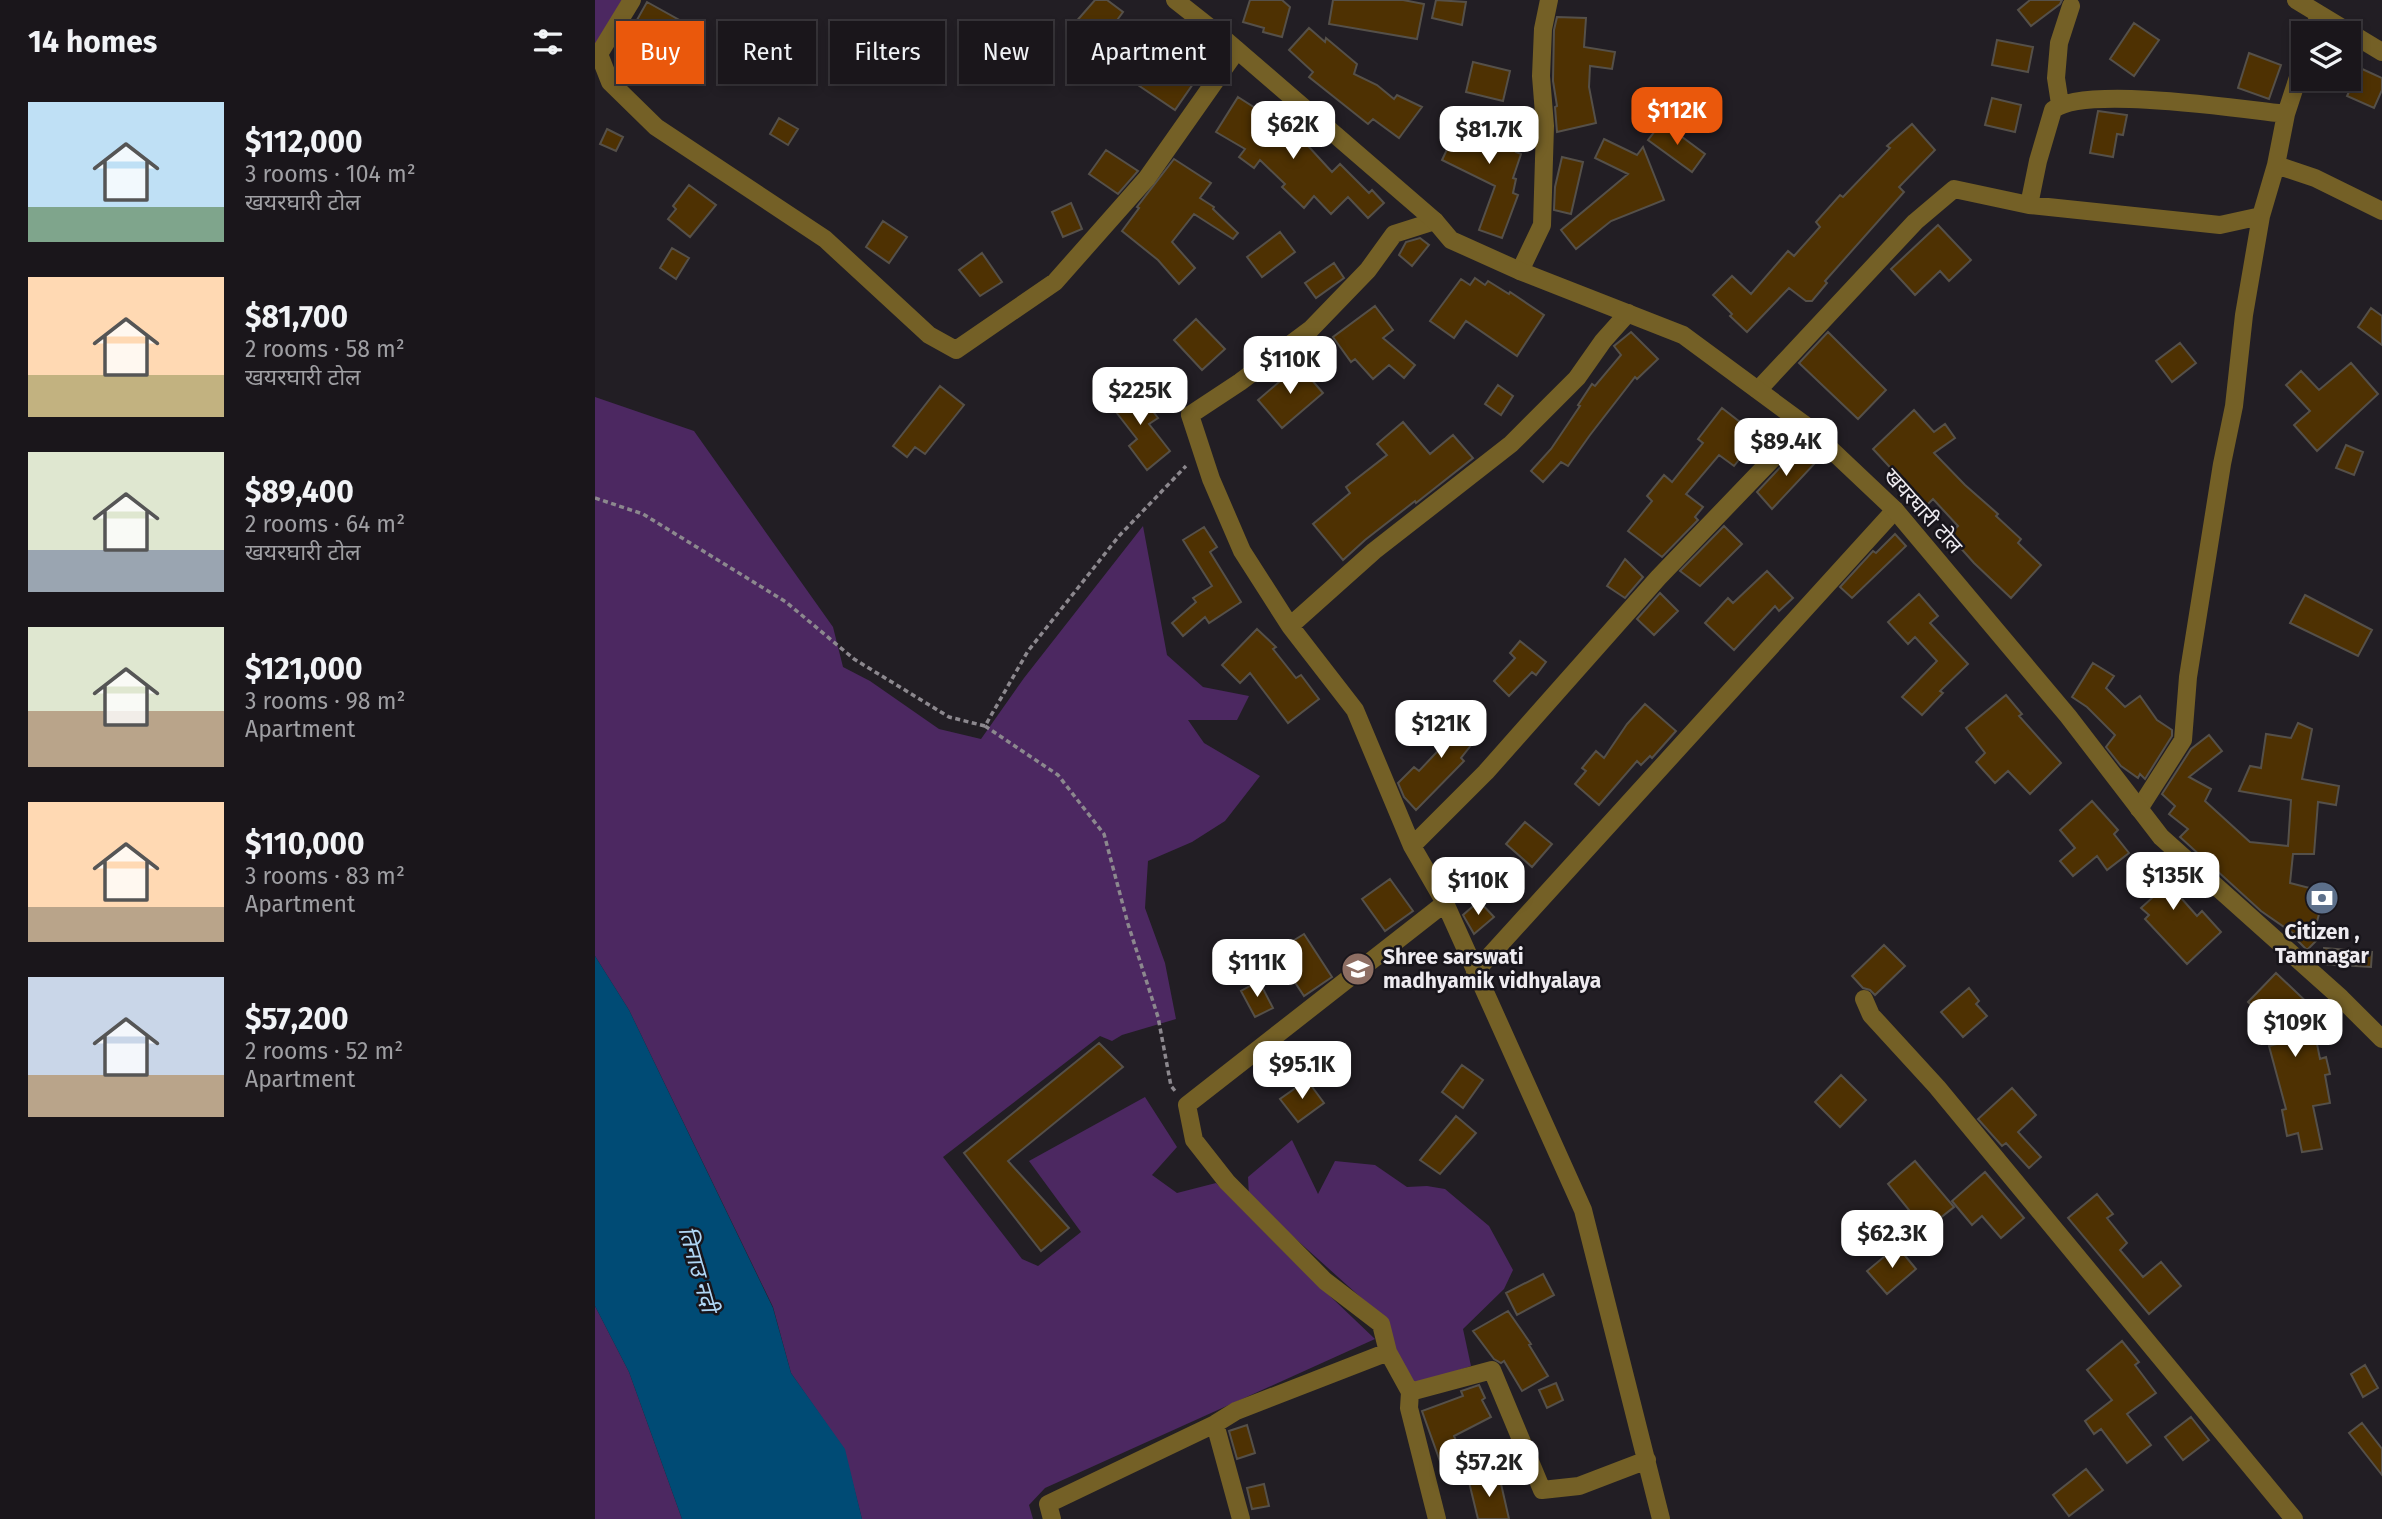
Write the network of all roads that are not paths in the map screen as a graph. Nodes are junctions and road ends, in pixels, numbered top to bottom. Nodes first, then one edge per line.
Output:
1 (632, 0) edge
2 (1175, 0) edge
3 (1549, 0) edge
4 (2296, 0) edge
5 (2071, 6) dead end
6 (2319, 14) junction
7 (2317, 21) edge
8 (1237, 50) junction
9 (2382, 52) edge
10 (2294, 91) edge
11 (2060, 104) junction
12 (2286, 114) junction
13 (2276, 166) junction
14 (2029, 205) junction
15 (2382, 211) edge
16 (2261, 215) junction
17 (1435, 221) junction
18 (1521, 271) junction
19 (1628, 313) junction
20 (1758, 390) junction
21 (1805, 425) junction
22 (1895, 510) junction
23 (1290, 626) junction
24 (2139, 809) junction
25 (1412, 846) junction
26 (1445, 903) junction
27 (1475, 972) junction
28 (1864, 999) dead end
29 (2382, 1039) edge
30 (1388, 1352) junction
31 (1410, 1392) junction
32 (1215, 1424) junction
33 (1647, 1460) junction
34 (1052, 1519) edge
35 (1241, 1519) edge
36 (1437, 1519) edge
37 (1661, 1519) edge
38 (2294, 1519) edge

1 - 8 street
2 - 8 street, खयरघारी टोल
3 - 18 street
4 - 6 street
5 - 11 street
6 - 7 street
6 - 9 street
8 - 17 street, खयरघारी टोल
10 - 12 street
11 - 12 street
11 - 14 street
12 - 13 street
13 - 15 street
13 - 16 street
14 - 16 street
14 - 20 street
16 - 24 street
17 - 18 street, खयरघारी टोल
17 - 23 street
18 - 19 street, खयरघारी टोल
19 - 20 street, खयरघारी टोल
19 - 23 street
20 - 21 street, खयरघारी टोल
21 - 22 street, खयरघारी टोल
21 - 25 street
22 - 24 street, खयरघारी टोल
22 - 27 street
23 - 25 street
24 - 29 street, खयरघारी टोल
25 - 26 street
26 - 27 street
26 - 30 street
27 - 33 street
28 - 38 street
30 - 31 street
30 - 32 street
31 - 33 street
31 - 36 street
32 - 34 street
32 - 35 street
33 - 37 street

